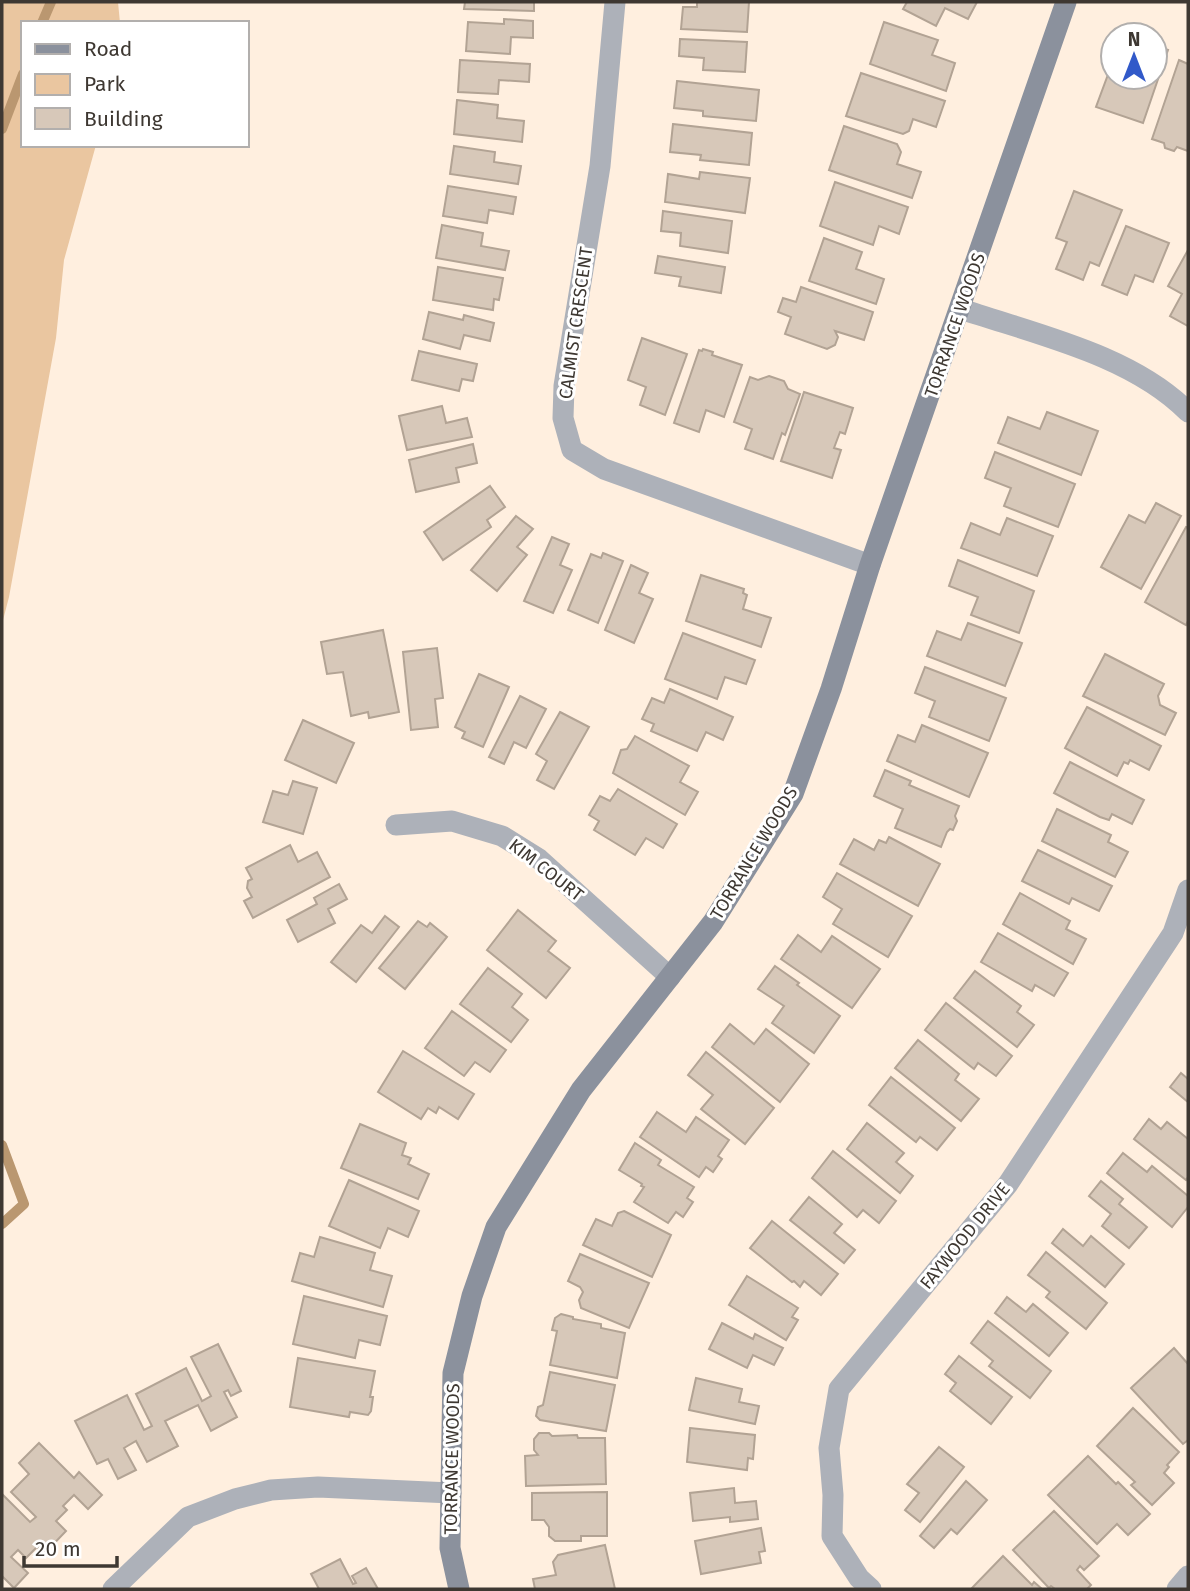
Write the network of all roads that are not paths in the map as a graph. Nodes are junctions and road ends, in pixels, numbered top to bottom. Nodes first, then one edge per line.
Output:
1 (615, 2) edge
2 (1066, 2) edge
3 (961, 309) junction
4 (1188, 412) edge
5 (870, 565) junction
6 (396, 825) dead end
7 (1188, 890) edge
8 (670, 977) junction
9 (451, 1493) junction
10 (1188, 1576) edge
11 (113, 1589) edge
12 (459, 1589) edge
13 (871, 1589) edge
14 (1177, 1589) edge

1 - 5 street, CALMIST CRESCENT
2 - 3 street, TORRANCE WOODS
3 - 4 street
3 - 5 street, TORRANCE WOODS
5 - 8 street, TORRANCE WOODS
6 - 8 street, KIM COURT
7 - 13 street, FAYWOOD DRIVE
8 - 9 street, TORRANCE WOODS
9 - 11 street
9 - 12 street, TORRANCE WOODS
10 - 14 street

